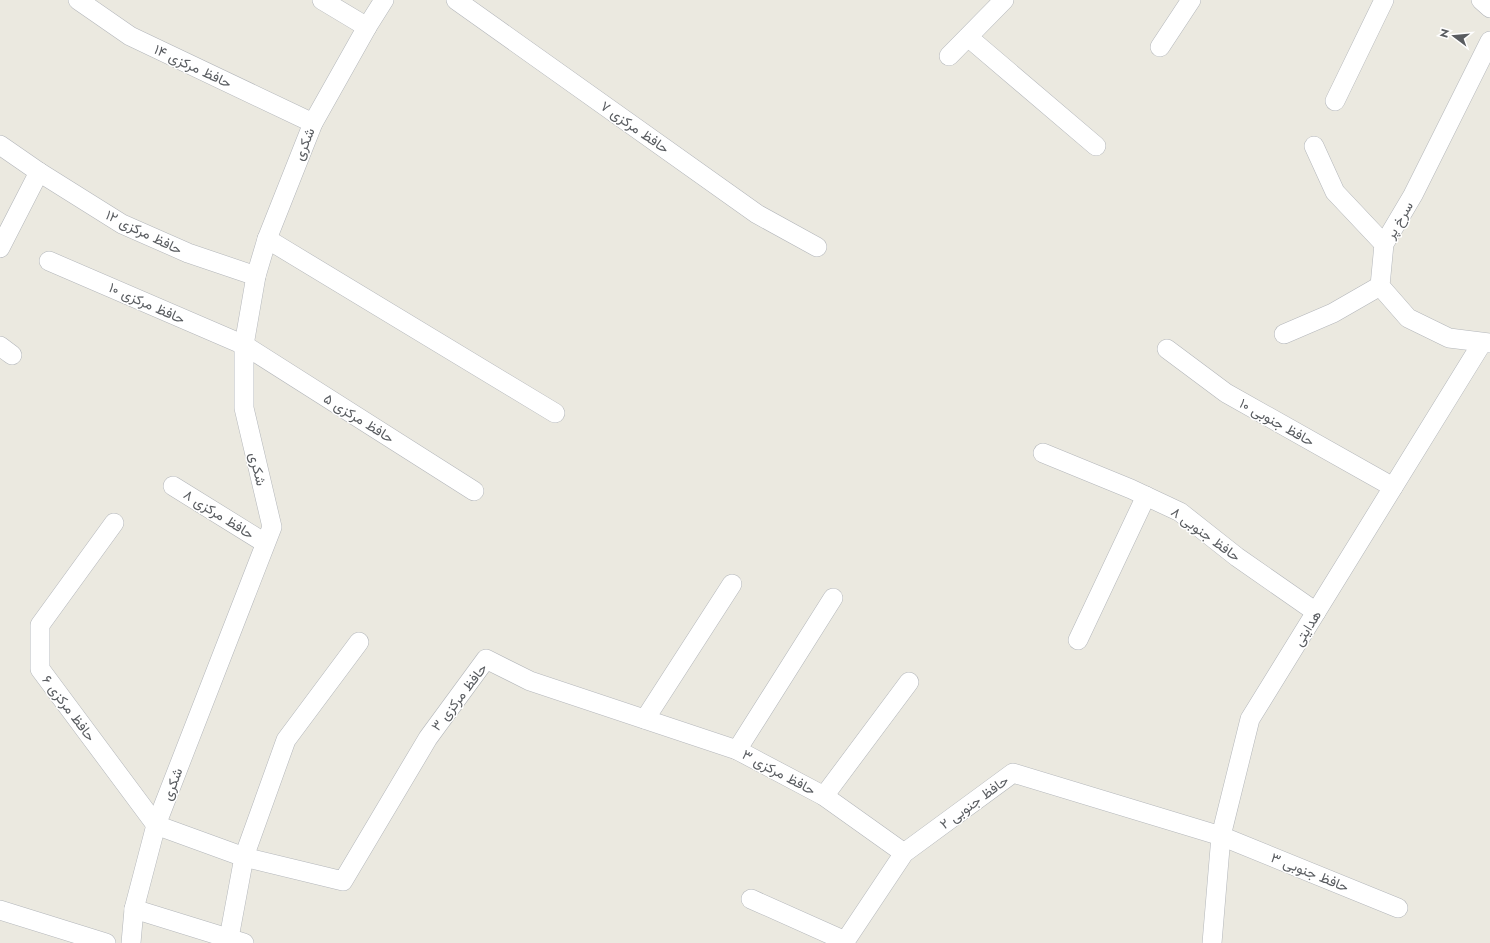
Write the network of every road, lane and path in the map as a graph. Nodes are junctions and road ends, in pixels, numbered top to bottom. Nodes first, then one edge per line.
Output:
1 (78, 0) edge
2 (322, 0) edge
3 (384, 0) edge
4 (456, 0) edge
5 (1191, 0) edge
6 (1384, 0) edge
7 (1481, 0) edge
8 (1000, 1) edge
9 (1490, 8) edge
10 (366, 27) junction
11 (968, 37) junction
12 (1490, 41) edge
13 (1160, 47) dead end
14 (949, 56) dead end
15 (1335, 101) dead end
16 (313, 123) junction
17 (0, 145) edge
18 (1096, 146) dead end
19 (1314, 146) dead end
20 (39, 172) junction
21 (267, 239) junction
22 (1384, 244) junction
23 (817, 247) dead end
24 (0, 248) edge
25 (49, 261) dead end
26 (256, 276) junction
27 (1380, 286) junction
28 (1284, 334) dead end
29 (1486, 343) edge
30 (244, 345) junction
31 (1167, 349) dead end
32 (554, 413) dead end
33 (1043, 453) dead end
34 (173, 486) dead end
35 (1393, 487) junction
36 (474, 491) dead end
37 (1146, 496) junction
38 (114, 523) dead end
39 (265, 543) junction
40 (732, 584) dead end
41 (833, 598) dead end
42 (1316, 612) junction
43 (1078, 640) dead end
44 (359, 642) dead end
45 (909, 682) dead end
46 (645, 719) junction
47 (737, 750) junction
48 (824, 796) junction
49 (156, 825) junction
50 (1221, 836) junction
51 (904, 853) junction
52 (244, 857) junction
53 (751, 899) dead end
54 (1398, 908) dead end
55 (134, 909) junction
56 (0, 910) edge
57 (236, 940) edge
58 (844, 942) edge
59 (106, 943) edge
60 (131, 943) edge
61 (1212, 943) edge

1 - 16 street, حافظ مرکزی ۱۴
2 - 10 street
3 - 10 street, شکری
4 - 23 street, حافظ مرکزی ۷
5 - 13 street
6 - 15 street
7 - 9 street
8 - 11 street
10 - 16 street, شکری
11 - 14 street
11 - 18 street
12 - 22 street, سرخ پر
16 - 21 street, شکری
17 - 20 street, حافظ مرکزی ۱۲
19 - 22 street
20 - 24 street
20 - 26 street, حافظ مرکزی ۱۲
21 - 26 street, شکری
21 - 32 street
22 - 27 street, سرخ پر
25 - 30 street, حافظ مرکزی ۱۰
26 - 30 street, شکری
27 - 28 street
27 - 29 street
29 - 35 street, هدایتی
30 - 36 street, حافظ مرکزی ۵
30 - 39 street, شکری
31 - 35 street, حافظ جنوبی ۱۰
33 - 37 street, حافظ جنوبی ۸
34 - 39 street, حافظ مرکزی ۸
35 - 42 street, هدایتی
37 - 42 street, حافظ جنوبی ۸
37 - 43 street
38 - 49 street, حافظ مرکزی ۶
39 - 49 street, شکری
40 - 46 street
41 - 47 street
42 - 50 street, هدایتی
44 - 52 street
45 - 48 street
46 - 47 street, حافظ مرکزی ۳
46 - 52 street, حافظ مرکزی ۳
47 - 48 street, حافظ مرکزی ۳
48 - 51 street, حافظ مرکزی ۳
49 - 52 street, حافظ مرکزی ۳
49 - 55 street, شکری
50 - 51 street, حافظ جنوبی ۲
50 - 54 street, حافظ جنوبی ۳
50 - 61 street, هدایتی
51 - 58 street, حافظ جنوبی ۲
52 - 57 street
53 - 58 street
55 - 57 street
55 - 60 street, شکری
56 - 59 street

